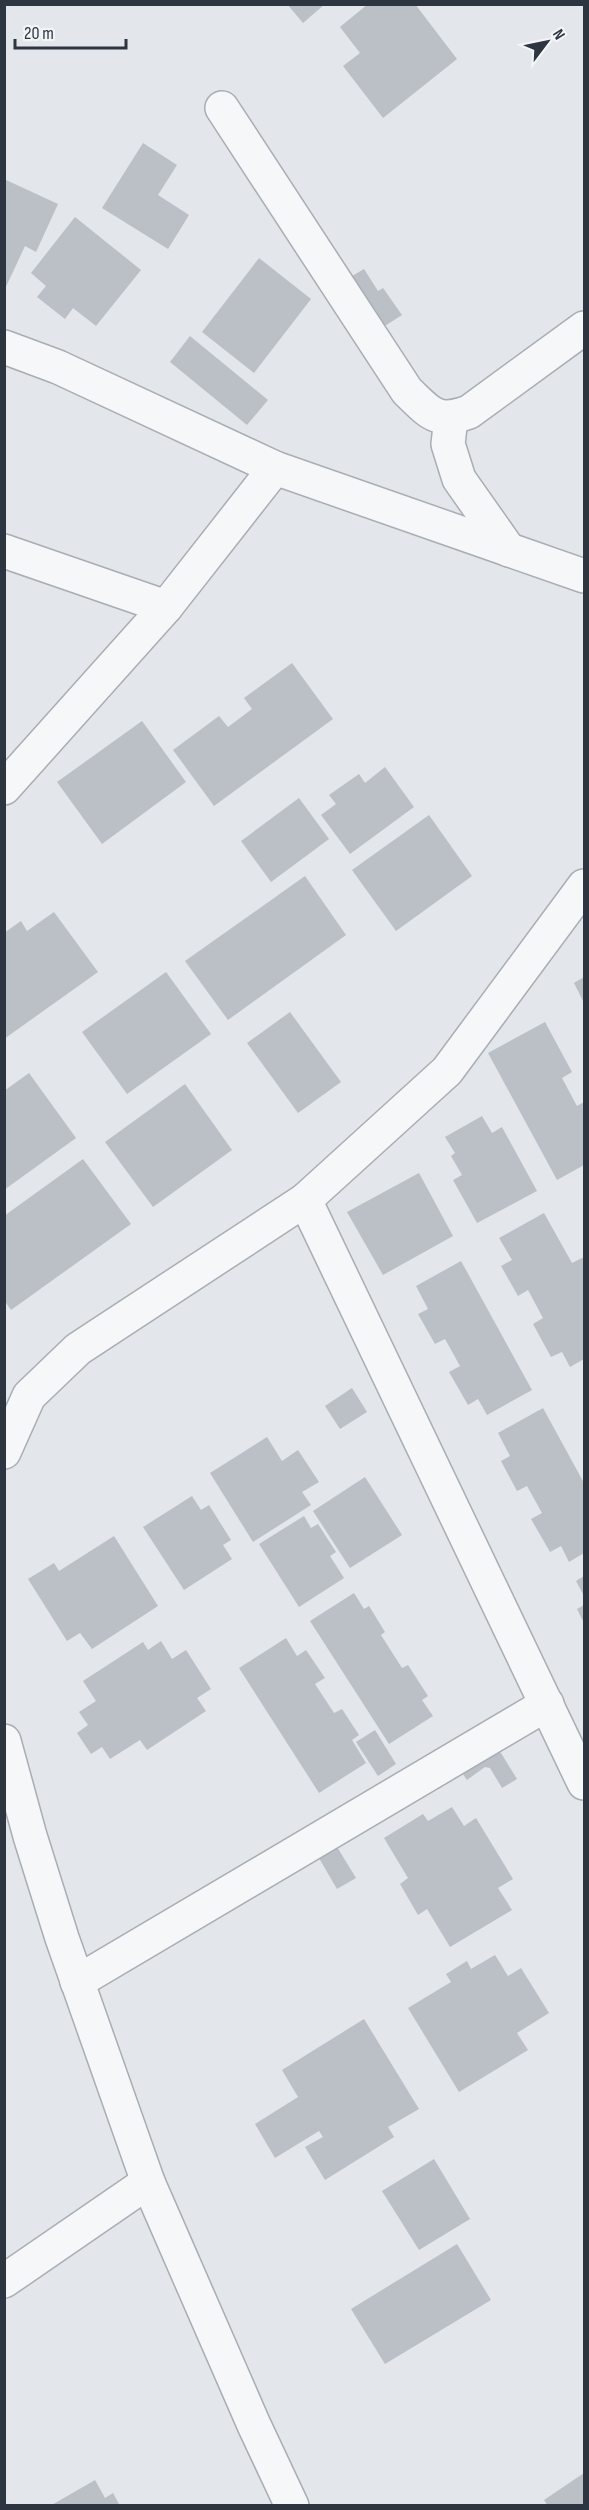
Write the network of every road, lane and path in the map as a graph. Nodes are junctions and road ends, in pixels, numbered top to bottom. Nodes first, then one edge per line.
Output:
1 (222, 108) dead end
2 (585, 328) edge
3 (4, 346) edge
4 (451, 418) junction
5 (275, 468) junction
6 (509, 550) junction
7 (4, 551) edge
8 (585, 576) edge
9 (166, 607) junction
10 (4, 788) edge
11 (585, 886) edge
12 (305, 1200) junction
13 (4, 1452) edge
14 (547, 1704) junction
15 (4, 1741) edge
16 (585, 1783) edge
17 (77, 1982) junction
18 (148, 2181) junction
19 (4, 2281) edge
20 (292, 2505) edge

1 - 4 street
2 - 4 street
3 - 5 street
4 - 6 street
5 - 6 street
5 - 9 street
6 - 8 street
7 - 9 street
9 - 10 street
11 - 12 street
12 - 13 street
12 - 14 street
14 - 16 street
14 - 17 street
15 - 17 street
17 - 18 street
18 - 19 street
18 - 20 street

